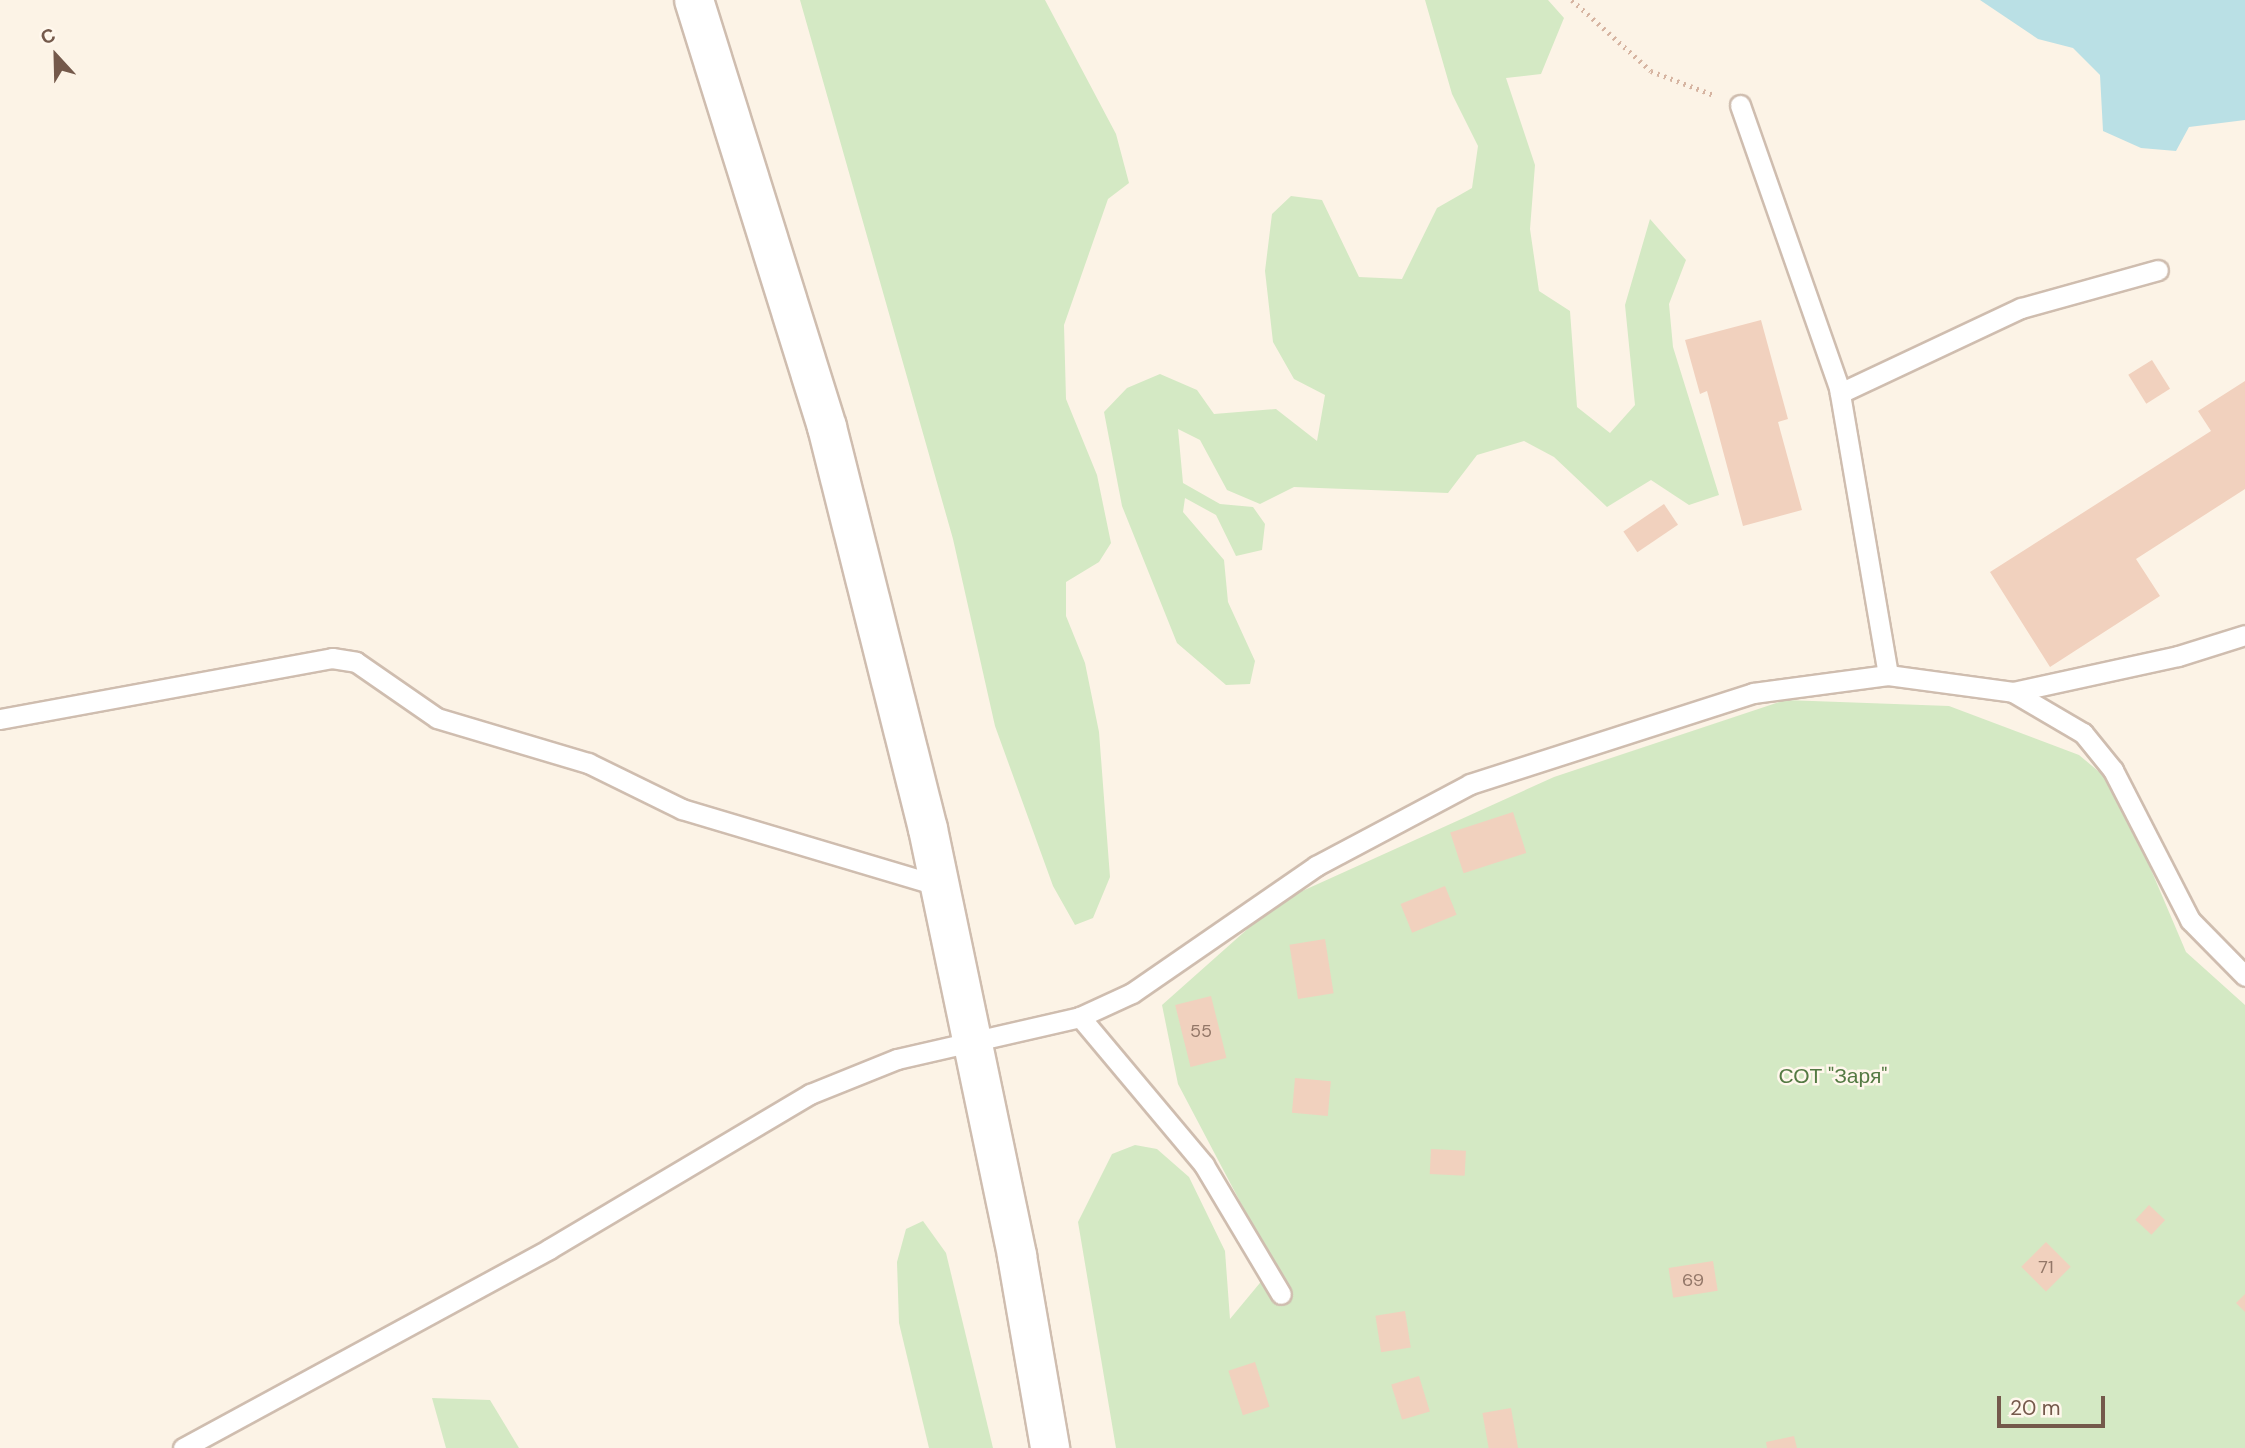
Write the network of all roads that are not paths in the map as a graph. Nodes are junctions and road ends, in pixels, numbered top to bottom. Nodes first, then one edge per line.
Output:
1 (694, 0) edge
2 (1740, 105) road end
3 (2158, 270) dead end
4 (1840, 393) junction
5 (2245, 635) edge
6 (1888, 675) junction
7 (2013, 692) junction
8 (0, 719) edge
9 (940, 886) junction
10 (2245, 976) edge
11 (1080, 1017) junction
12 (972, 1038) junction
13 (1281, 1294) dead end
14 (183, 1448) edge
15 (1050, 1448) edge

1 - 9 main road
2 - 4 lane
3 - 4 lane
4 - 6 lane
5 - 7 lane
6 - 7 lane
6 - 11 lane
7 - 10 lane
8 - 9 lane
9 - 12 main road
11 - 12 lane
11 - 13 lane
12 - 14 lane
12 - 15 main road

